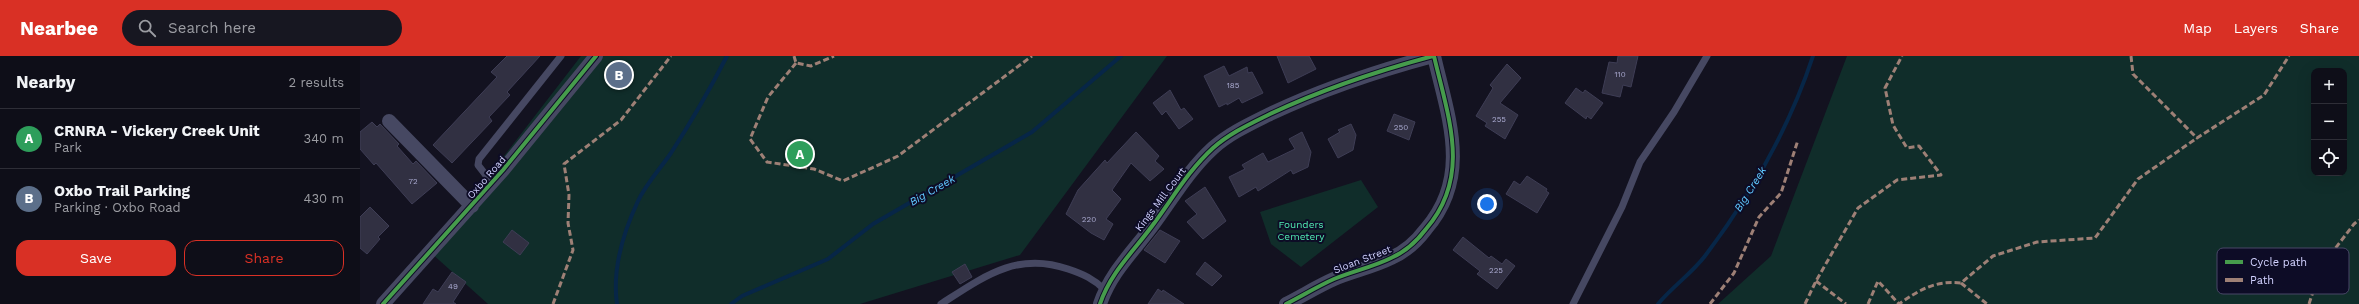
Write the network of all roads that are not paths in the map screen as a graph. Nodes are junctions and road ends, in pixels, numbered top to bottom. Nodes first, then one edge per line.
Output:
1 (561, 56) edge
2 (596, 56) edge
3 (1433, 56) edge
4 (1707, 56) edge
5 (389, 121) dead end
6 (492, 183) junction
7 (472, 206) junction
8 (1105, 290) junction
9 (383, 304) edge
10 (941, 304) edge
11 (1100, 304) edge
12 (1286, 304) edge
13 (1573, 304) edge

1 - 6 lane
2 - 6 street, Oxbo Road
3 - 8 street, Kings Mill Court
3 - 12 street, Sloan Street
4 - 13 lane
5 - 7 street
6 - 7 street, Oxbo Road
7 - 9 street, Oxbo Road
8 - 10 lane
8 - 11 street, Kings Mill Court

